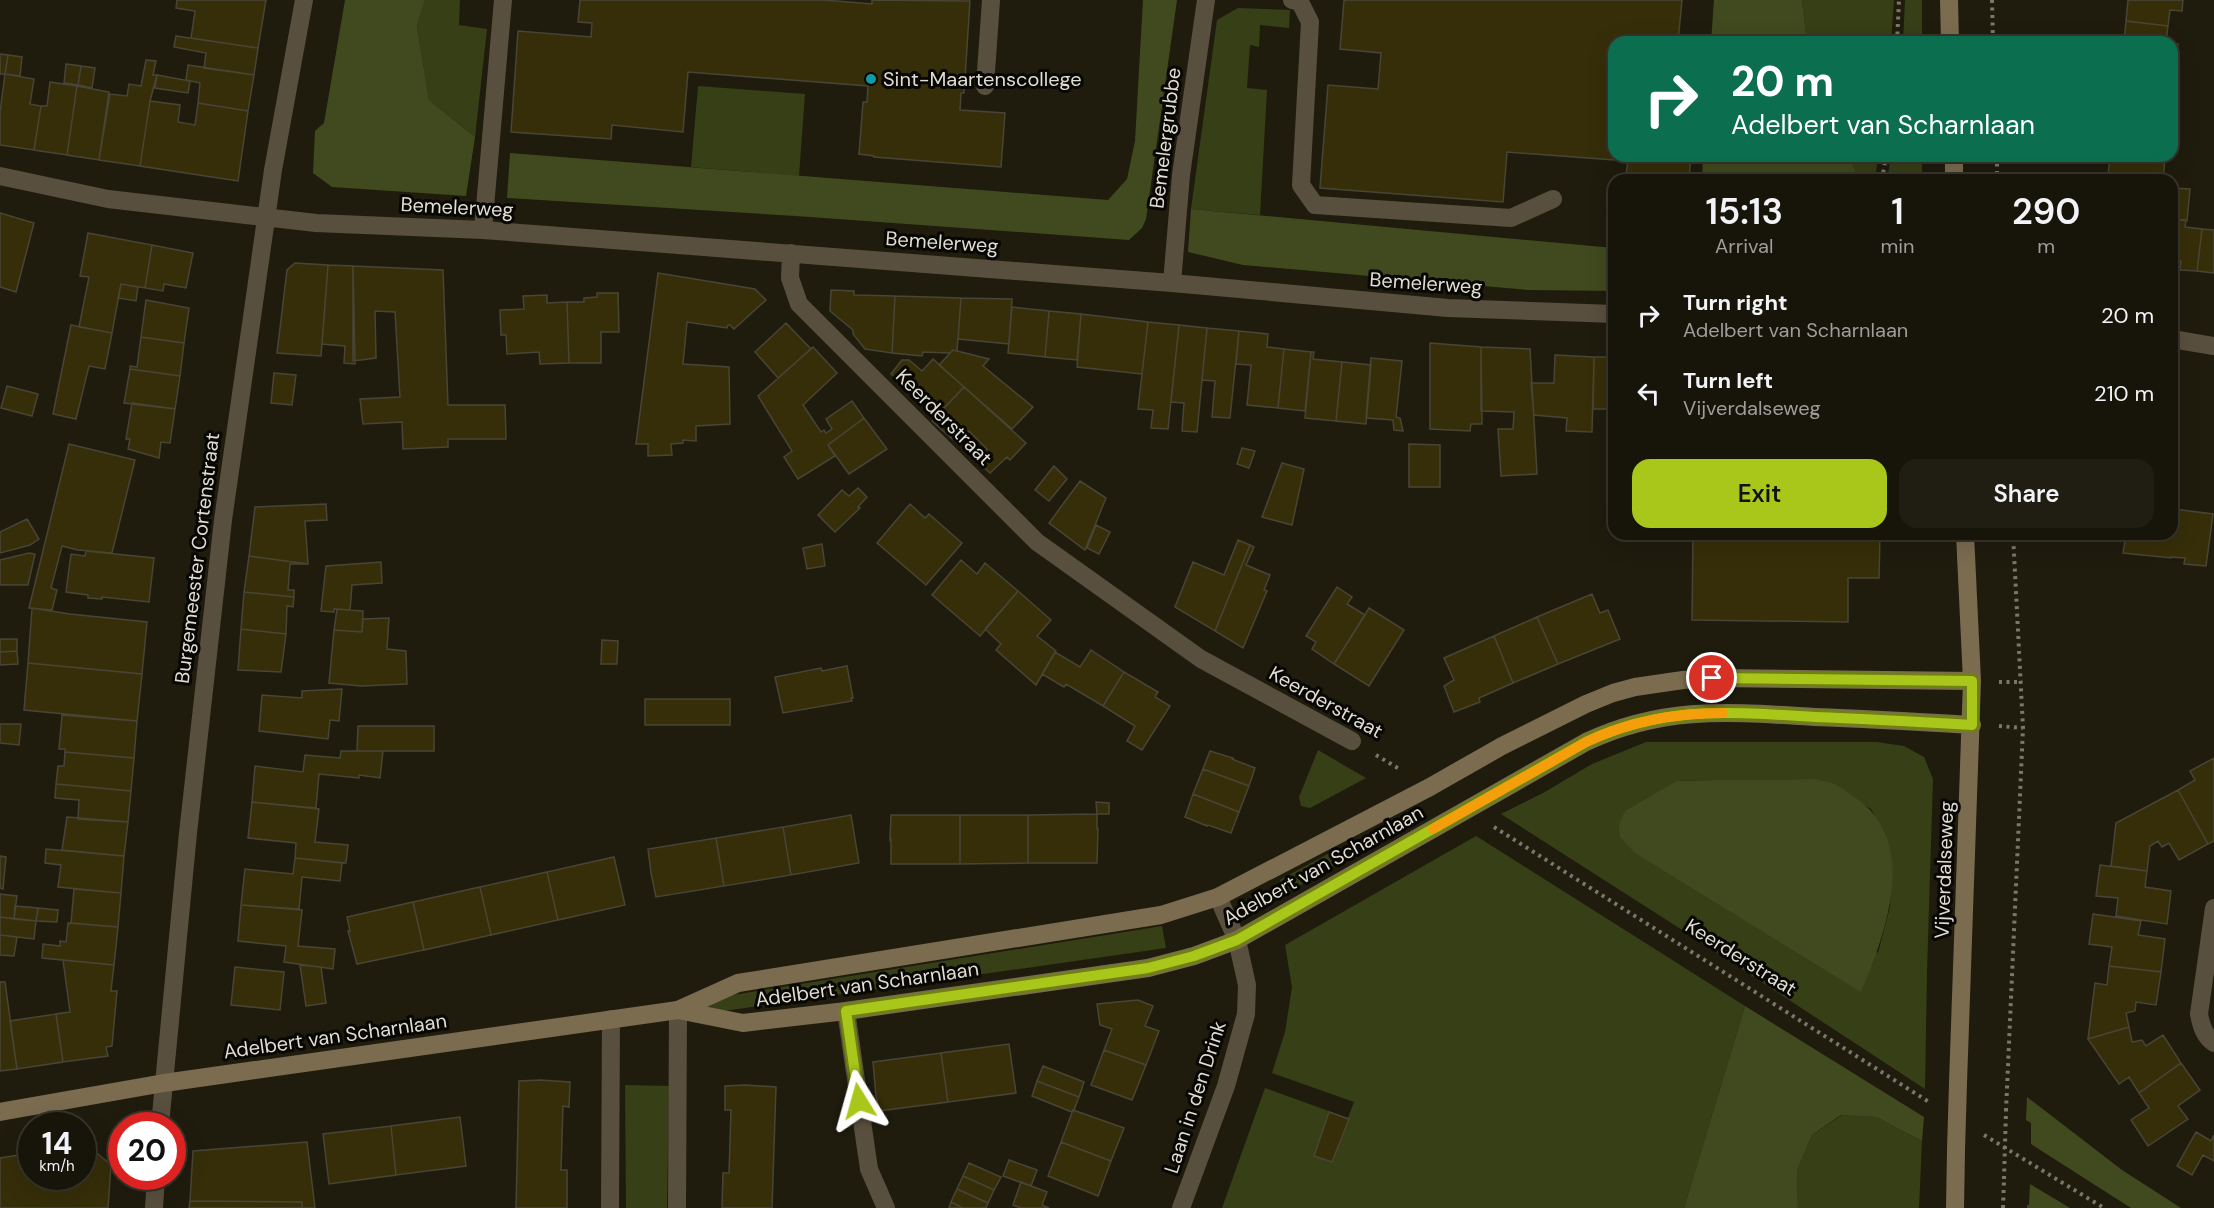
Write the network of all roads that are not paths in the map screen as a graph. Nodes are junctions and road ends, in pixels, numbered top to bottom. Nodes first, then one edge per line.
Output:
1 (304, 0) edge
2 (503, 0) edge
3 (991, 0) edge
4 (1206, 0) edge
5 (1293, 0) edge
6 (1949, 0) edge
7 (1950, 36) edge
8 (985, 86) dead end
9 (0, 176) edge
10 (1553, 199) dead end
11 (266, 218) junction
12 (483, 230) junction
13 (791, 253) junction
14 (1172, 283) junction
15 (1608, 314) edge
16 (2178, 340) edge
17 (2214, 346) edge
18 (1965, 540) edge
19 (1972, 681) junction
20 (1972, 725) junction
21 (1352, 741) road end
22 (1218, 897) junction
23 (2214, 908) edge
24 (1237, 940) junction
25 (678, 1010) junction
26 (846, 1011) junction
27 (611, 1019) junction
28 (2214, 1043) edge
29 (164, 1083) junction
30 (0, 1112) edge
31 (161, 1112) edge
32 (155, 1190) edge
33 (154, 1208) edge
34 (609, 1208) edge
35 (677, 1208) edge
36 (886, 1208) edge
37 (1181, 1208) edge
38 (1955, 1208) edge

1 - 11 street, Burgemeester Cortenstraat
2 - 12 street
3 - 8 street
4 - 14 street, Bemelergrubbe
5 - 10 street
6 - 7 street
9 - 11 street, Bemelerweg
11 - 12 street, Bemelerweg
11 - 29 street, Burgemeester Cortenstraat
12 - 13 street, Bemelerweg
13 - 14 street, Bemelerweg
13 - 21 street, Keerderstraat
14 - 15 street, Bemelerweg
16 - 17 street
18 - 19 street, Vijverdalseweg
19 - 20 street, Vijverdalseweg
19 - 22 street, Adelbert van Scharnlaan
20 - 24 street, Adelbert van Scharnlaan
20 - 38 street, Vijverdalseweg, bridge
22 - 24 street, Laan in den Drink
22 - 25 street, Adelbert van Scharnlaan
23 - 28 street
24 - 26 street, Adelbert van Scharnlaan
24 - 37 street, Laan in den Drink
25 - 26 street, Adelbert van Scharnlaan
25 - 27 street, Adelbert van Scharnlaan
25 - 35 street
26 - 36 street
27 - 29 street, Adelbert van Scharnlaan
27 - 34 street
29 - 30 street, Adelbert van Scharnlaan
29 - 31 street, Burgemeester Cortenstraat
32 - 33 street

